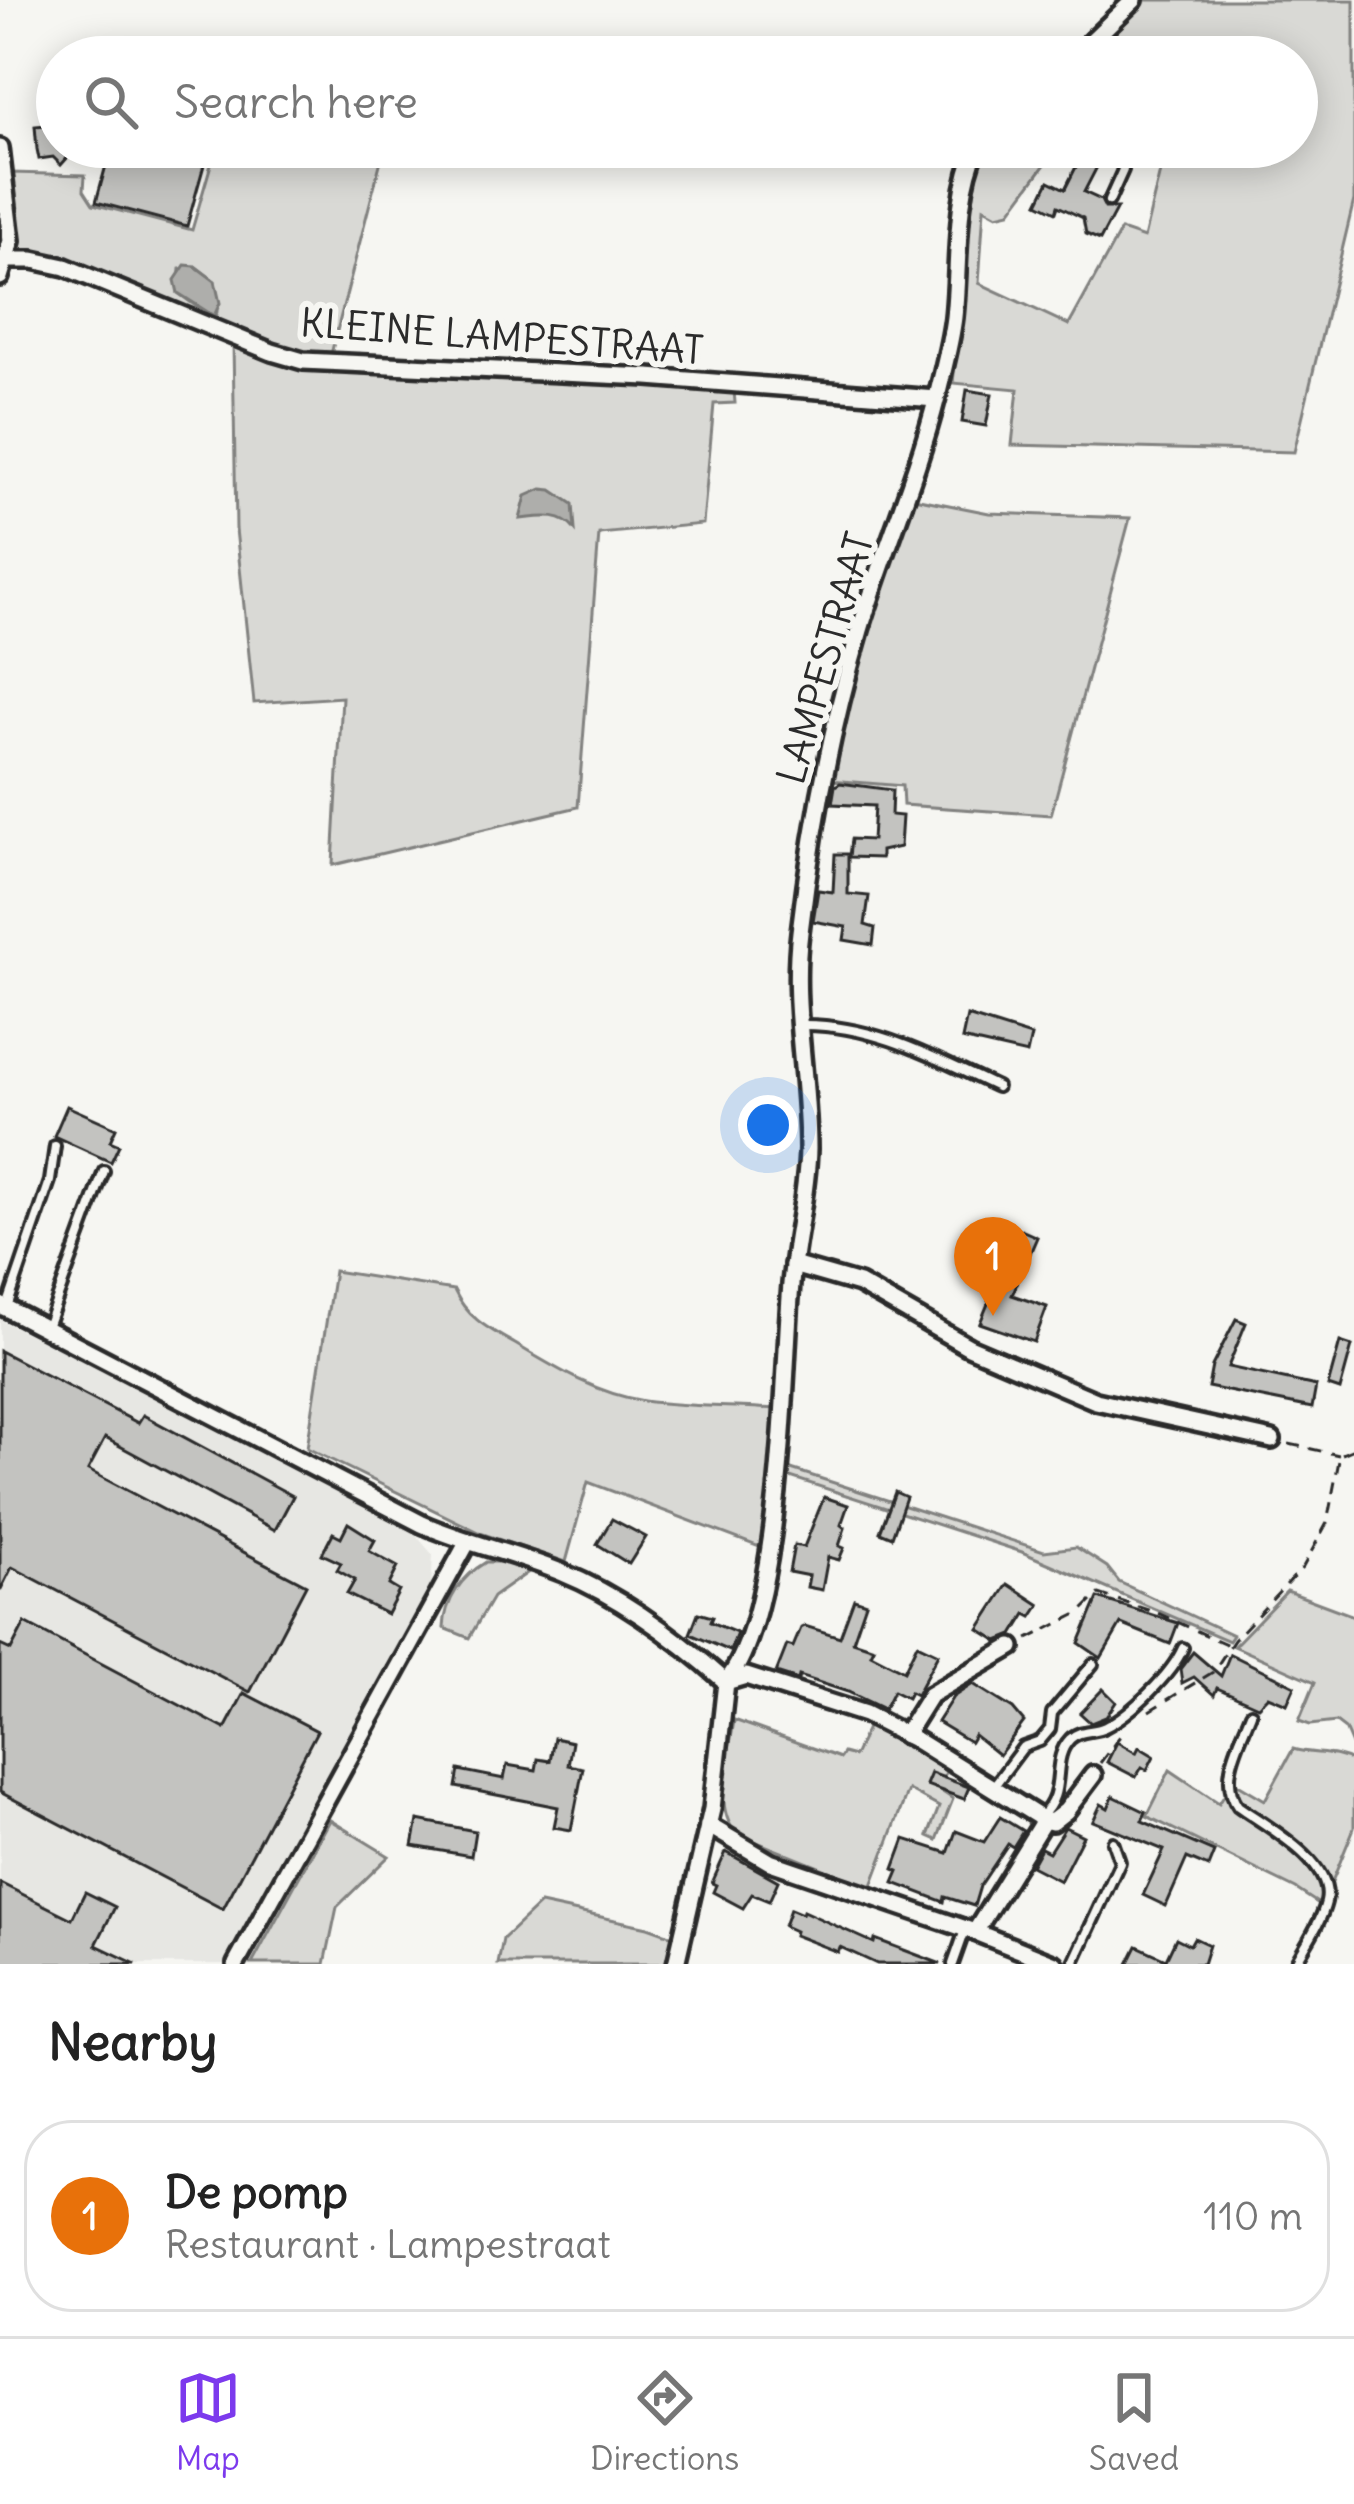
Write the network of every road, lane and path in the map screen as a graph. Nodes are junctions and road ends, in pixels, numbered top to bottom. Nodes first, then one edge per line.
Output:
1 (1134, 0) edge
2 (1097, 36) edge
3 (0, 148) edge
4 (971, 168) edge
5 (1120, 168) edge
6 (1109, 201) dead end
7 (8, 260) junction
8 (0, 277) edge
9 (936, 400) junction
10 (798, 1025) junction
11 (997, 1087) dead end
12 (55, 1146) dead end
13 (104, 1171) dead end
14 (793, 1265) junction
15 (3, 1307) edge
16 (46, 1328) junction
17 (1272, 1440) joint
18 (1354, 1449) edge
19 (1340, 1455) junction
20 (467, 1543) junction
21 (1230, 1645) junction
22 (1012, 1647) joint
23 (1183, 1648) dead end
24 (1093, 1664) dead end
25 (726, 1682) junction
26 (1251, 1713) dead end
27 (1146, 1714) dead end
28 (1128, 1726) dead end
29 (905, 1735) junction
30 (1093, 1775) joint
31 (992, 1788) junction
32 (1042, 1818) junction
33 (708, 1825) junction
34 (1113, 1842) dead end
35 (970, 1930) junction
36 (236, 1964) edge
37 (676, 1964) edge
38 (953, 1964) edge
39 (1055, 1964) edge
40 (1073, 1964) edge
41 (1295, 1964) edge

1 - 2 street
3 - 7 street
4 - 9 street, LAMPESTRAAT
5 - 6 lane
7 - 8 street
7 - 9 street, KLEINE LAMPESTRAAT
9 - 10 street, LAMPESTRAAT
10 - 11 lane
10 - 14 street, LAMPESTRAAT
12 - 15 lane
13 - 16 lane
14 - 17 street
14 - 25 street, LAMPESTRAAT
15 - 16 street
16 - 20 street
17 - 19 path
18 - 19 path
19 - 21 path
20 - 25 street
20 - 36 street
21 - 22 path
21 - 27 path
22 - 29 street
23 - 32 lane
24 - 31 lane
25 - 29 street
25 - 33 street
26 - 41 lane
28 - 30 path
29 - 31 street
30 - 32 street
31 - 32 street
32 - 35 street
33 - 35 street
33 - 37 street
34 - 40 lane
35 - 38 lane
35 - 39 street

